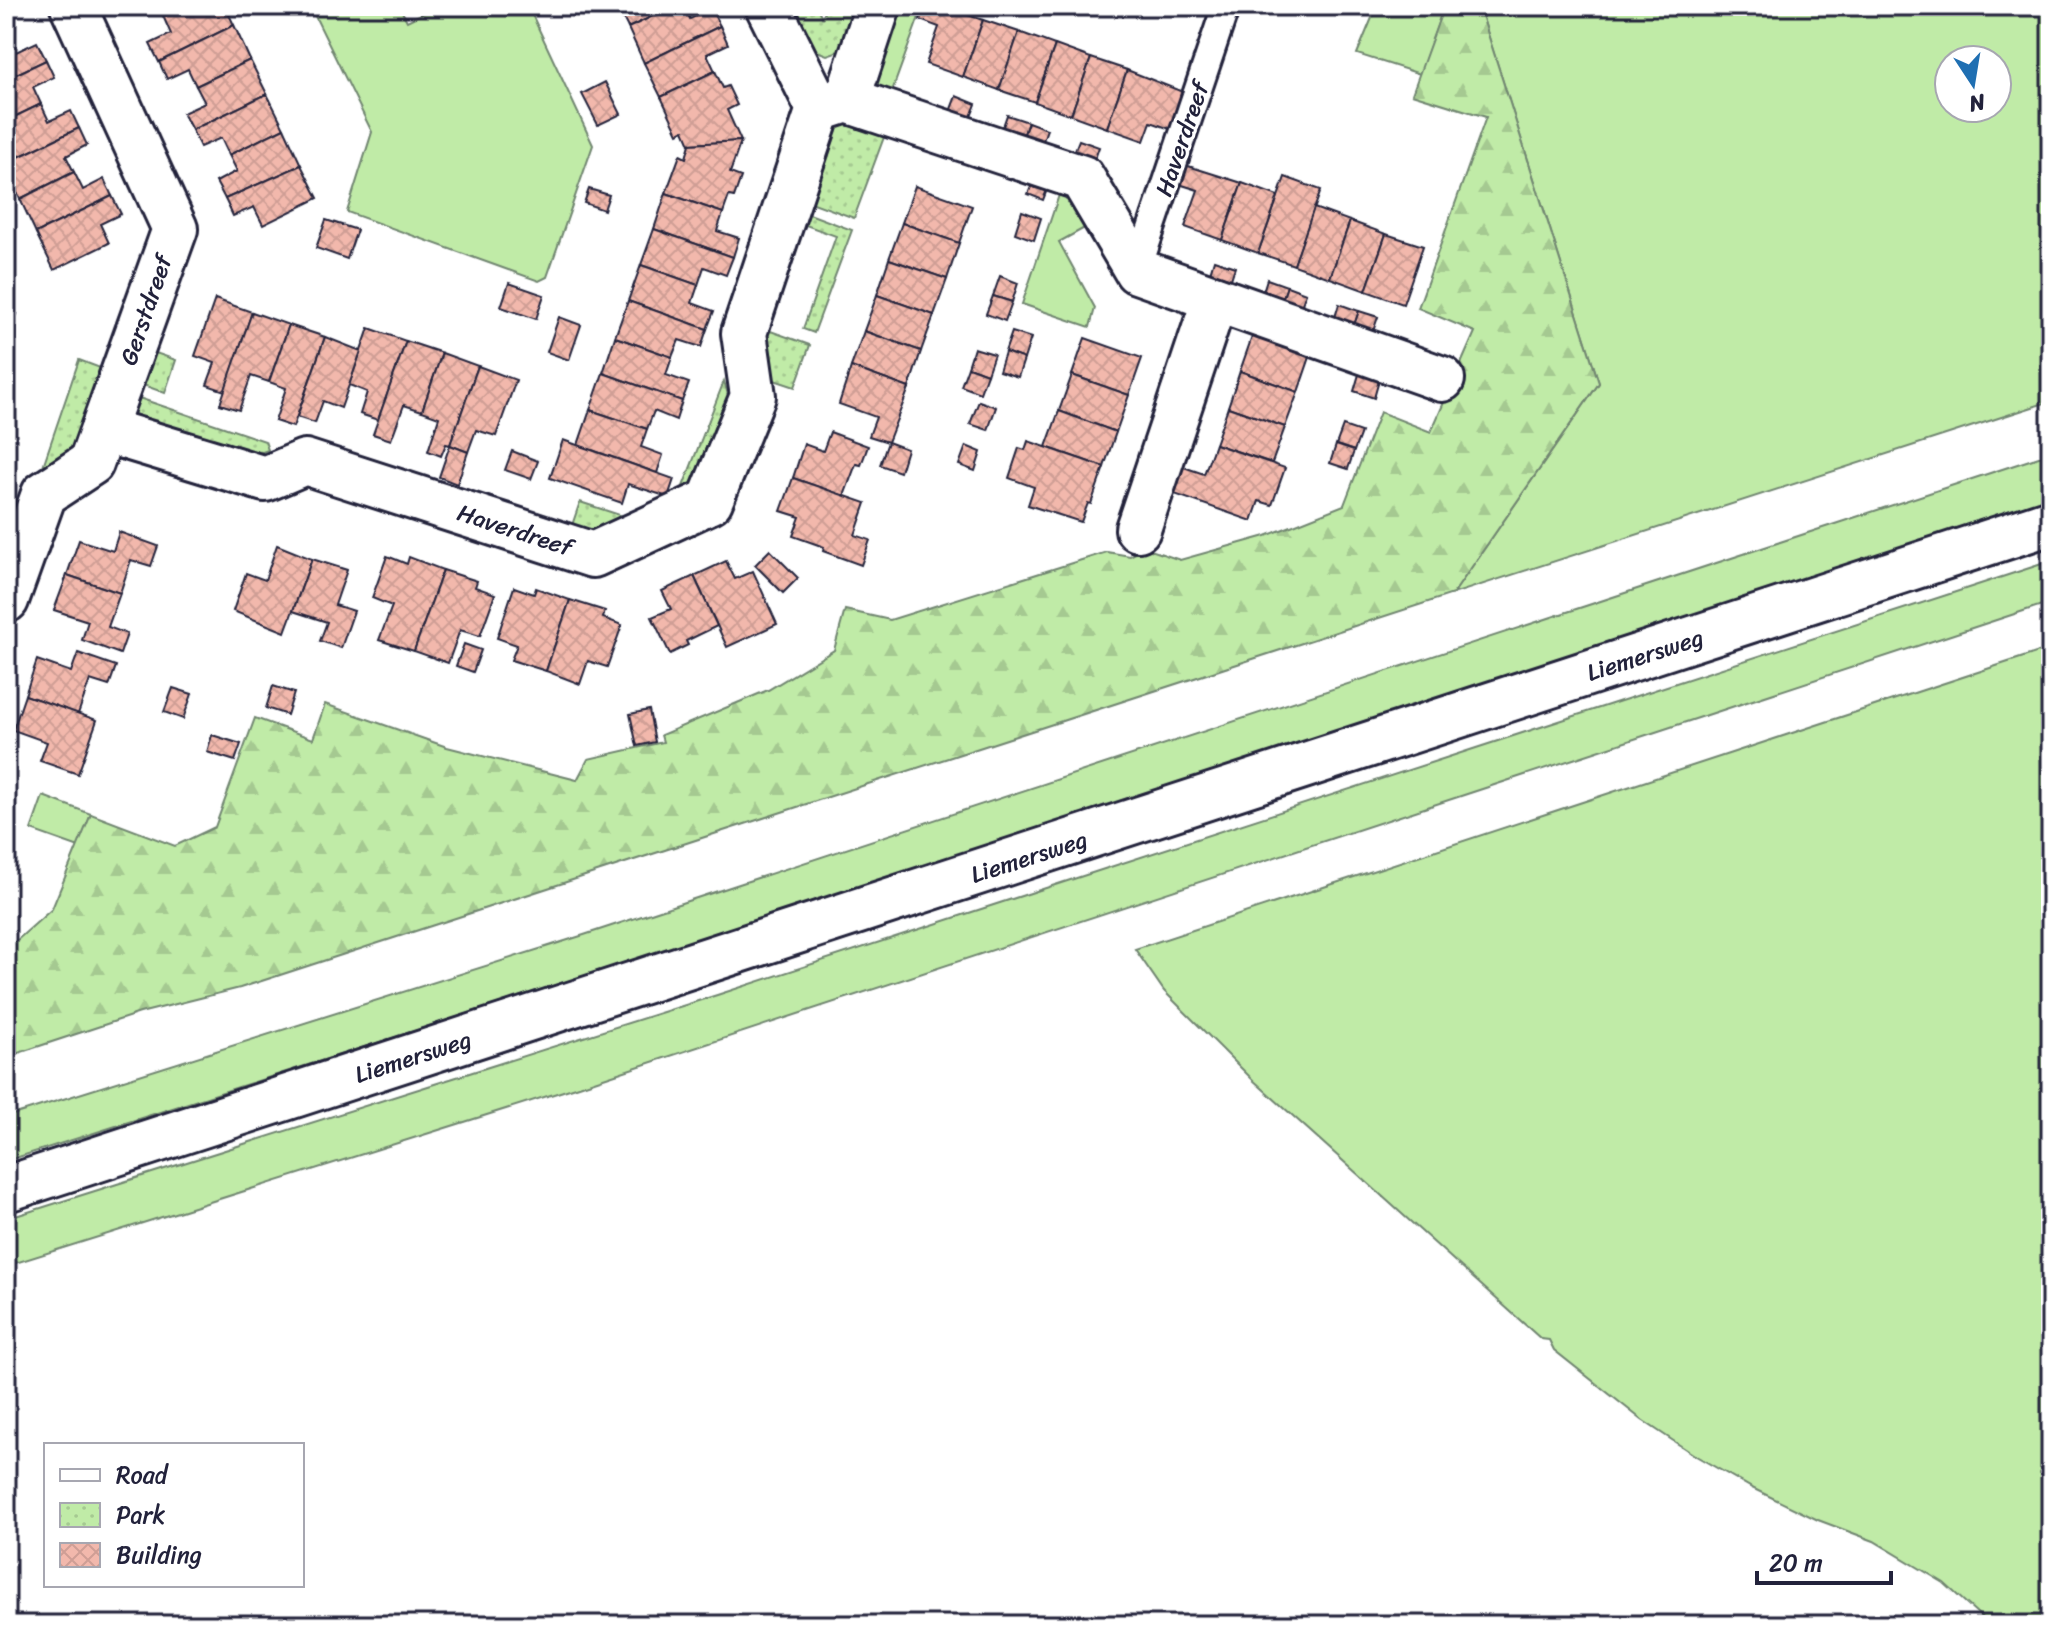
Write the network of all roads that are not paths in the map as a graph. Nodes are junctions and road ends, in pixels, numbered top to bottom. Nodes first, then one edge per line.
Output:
1 (73, 6) edge
2 (768, 6) edge
3 (878, 6) edge
4 (1226, 6) edge
5 (833, 105) junction
6 (1137, 271) junction
7 (1215, 299) junction
8 (1442, 379) dead end
9 (104, 430) junction
10 (2051, 522) edge
11 (1138, 529) dead end
12 (6, 600) edge
13 (6, 1189) edge

1 - 9 street, Gerstdreef
2 - 5 street
3 - 5 street, Haverdreef
4 - 6 lane, Haverdreef
5 - 6 street
5 - 9 street, Haverdreef
6 - 7 street
7 - 8 street
7 - 11 street
9 - 12 street, Gerstdreef
10 - 13 street, Liemersweg

